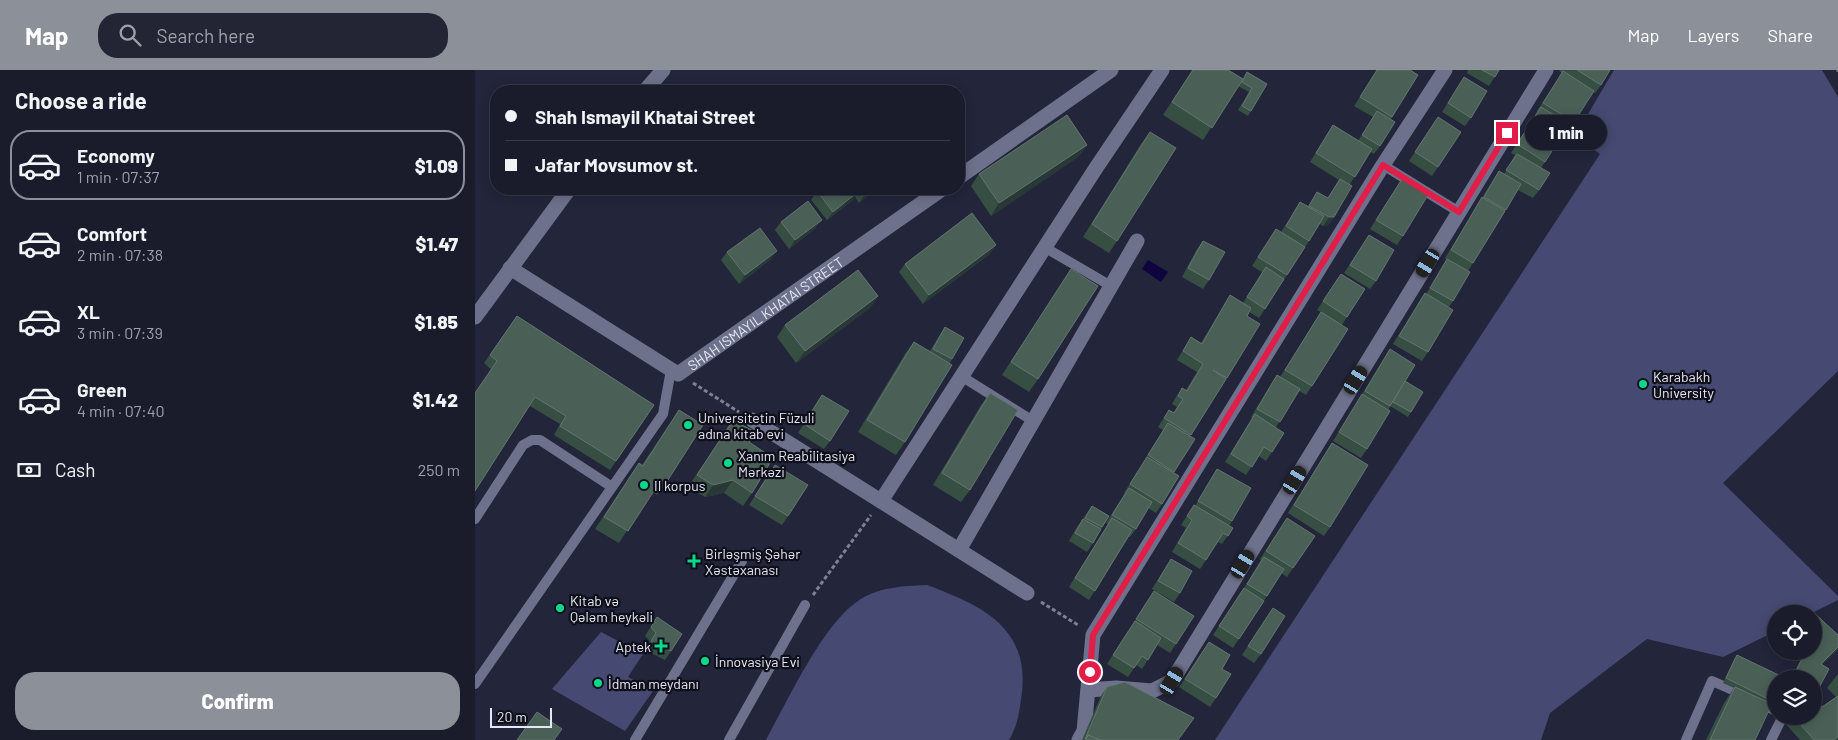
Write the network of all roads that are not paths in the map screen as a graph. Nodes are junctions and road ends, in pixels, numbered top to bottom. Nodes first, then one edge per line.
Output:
1 (663, 70) edge
2 (1111, 70) edge
3 (1162, 70) edge
4 (1445, 70) edge
5 (1546, 70) edge
6 (650, 85) edge
7 (1383, 165) junction
8 (965, 173) edge
9 (565, 195) edge
10 (933, 195) edge
11 (1459, 212) junction
12 (1137, 241) dead end
13 (1045, 247) junction
14 (510, 268) junction
15 (1111, 286) junction
16 (475, 316) edge
17 (675, 372) junction
18 (961, 376) junction
19 (752, 420) road end
20 (1033, 421) junction
21 (612, 487) junction
22 (881, 501) junction
23 (475, 519) edge
24 (959, 550) junction
25 (742, 562) dead end
26 (1027, 593) road end
27 (805, 605) road end
28 (475, 684) edge
29 (1088, 690) junction
30 (1767, 707) edge
31 (1778, 725) edge
32 (635, 740) edge
33 (729, 740) edge
34 (1079, 740) edge
35 (1686, 740) edge
36 (1771, 740) edge

1 - 6 street
2 - 8 street
3 - 13 street
4 - 7 street
5 - 11 street
7 - 11 lane
7 - 29 street
9 - 14 street
10 - 17 street, SHAH ISMAYIL KHATAI STREET
11 - 29 street
12 - 15 street
13 - 15 lane
13 - 18 street
14 - 16 street
14 - 17 street, SHAH ISMAYIL KHATAI STREET
15 - 20 street
17 - 21 lane
18 - 20 lane
18 - 22 street
19 - 22 street
20 - 24 street
21 - 23 lane
21 - 28 lane
22 - 24 street
24 - 26 street
25 - 32 lane
27 - 33 lane
29 - 34 street
30 - 35 lane
31 - 36 lane

